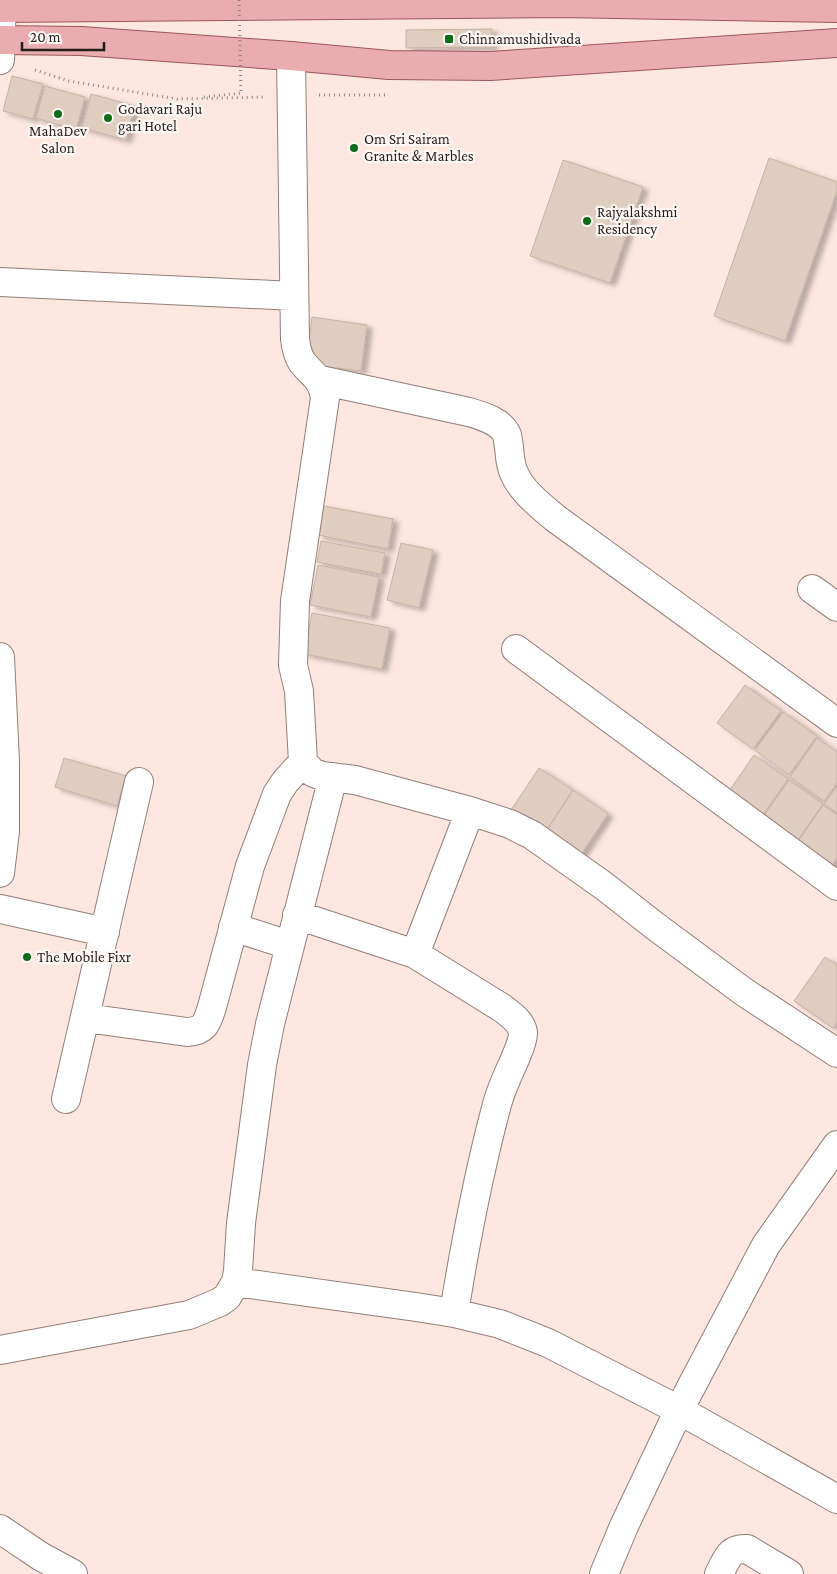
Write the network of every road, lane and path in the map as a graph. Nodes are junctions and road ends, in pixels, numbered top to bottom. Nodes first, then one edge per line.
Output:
1 (239, 0) edge
2 (1, 5) edge
3 (837, 8) edge
4 (837, 43) edge
5 (0, 47) edge
6 (291, 56) junction
7 (177, 99) dead end
8 (0, 282) edge
9 (294, 296) junction
10 (320, 380) junction
11 (812, 589) dead end
12 (837, 607) edge
13 (516, 649) dead end
14 (0, 657) edge
15 (837, 723) edge
16 (303, 762) junction
17 (333, 777) junction
18 (139, 782) dead end
19 (470, 811) junction
20 (0, 873) edge
21 (837, 886) edge
22 (0, 910) edge
23 (297, 915) junction
24 (233, 927) junction
25 (105, 932) junction
26 (289, 945) junction
27 (415, 954) junction
28 (86, 1018) junction
29 (837, 1053) edge
30 (66, 1099) dead end
31 (837, 1146) edge
32 (236, 1282) junction
33 (454, 1313) junction
34 (0, 1350) edge
35 (679, 1410) junction
36 (837, 1499) edge
37 (0, 1530) edge
38 (73, 1574) edge
39 (604, 1574) edge
40 (719, 1574) edge
41 (789, 1574) edge

1 - 7 path, bridge
2 - 3 main road
2 - 5 street
4 - 6 main road
5 - 6 main road
6 - 9 street
8 - 9 street
9 - 10 street
10 - 15 street
10 - 16 street
11 - 12 street
13 - 21 street
14 - 20 street
16 - 17 street
16 - 24 street
17 - 19 street
17 - 23 street
18 - 25 street
19 - 27 street
19 - 29 street
22 - 25 street
23 - 26 street
23 - 27 street
24 - 26 street
24 - 28 street
25 - 28 street
26 - 32 street
27 - 33 street
28 - 30 street
31 - 35 street
32 - 33 street
32 - 34 street
33 - 35 street
35 - 36 street
35 - 39 street
37 - 38 street
40 - 41 street

